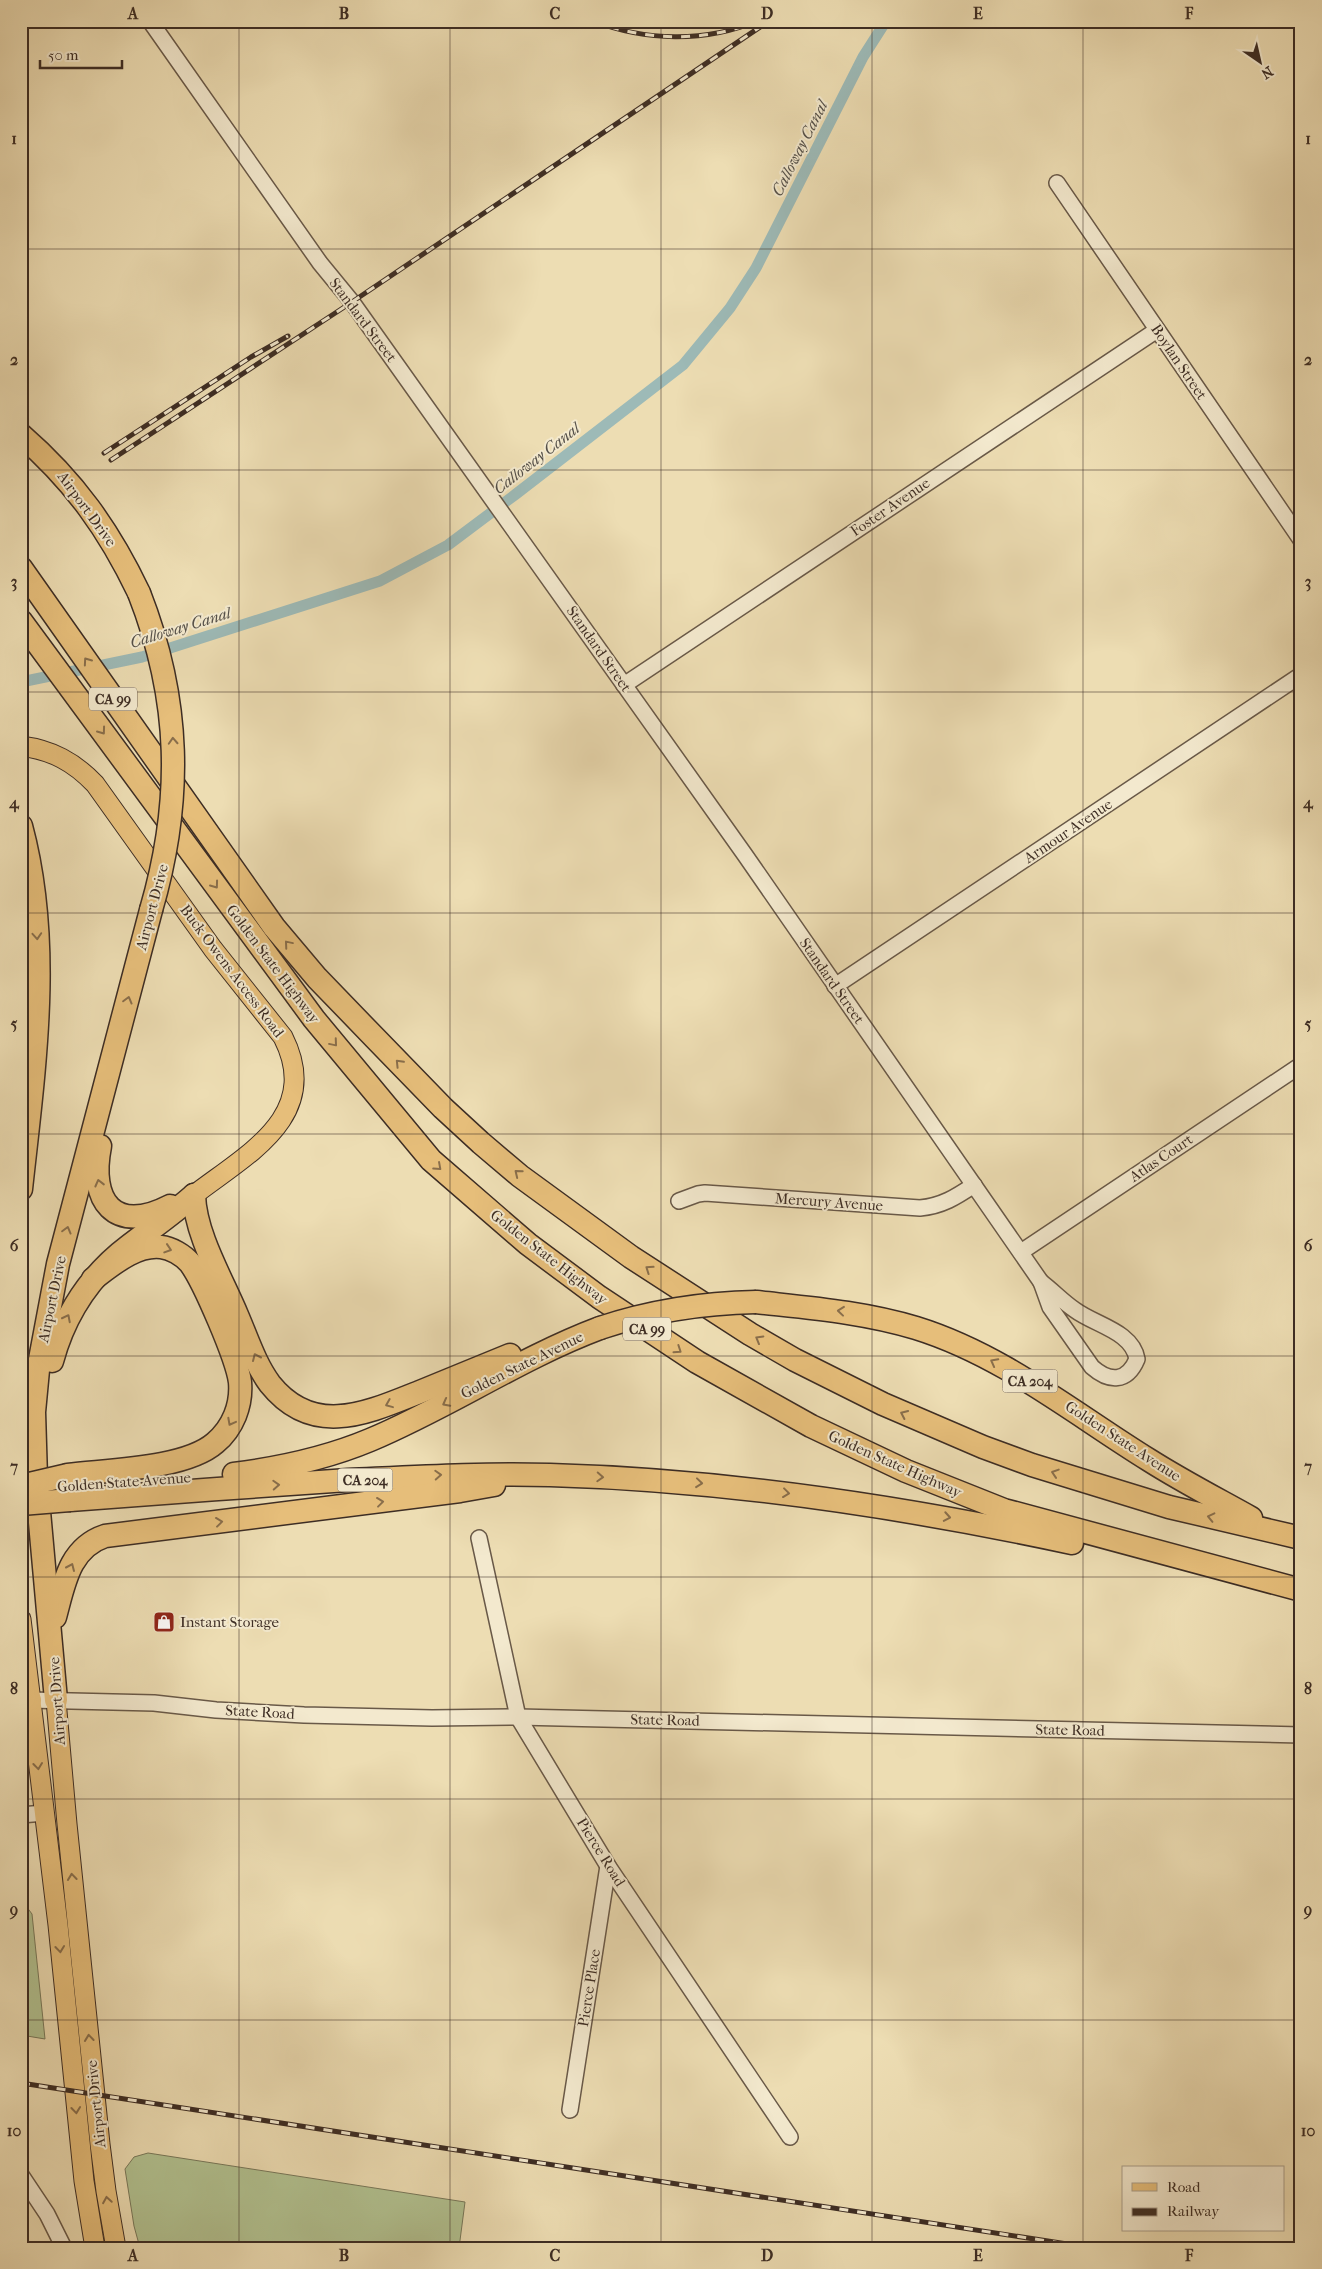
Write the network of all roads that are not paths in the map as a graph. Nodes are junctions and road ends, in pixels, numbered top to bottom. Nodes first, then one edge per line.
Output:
1 (150, 21) edge
2 (1057, 183) dead end
3 (1157, 330) junction
4 (21, 435) edge
5 (1301, 540) edge
6 (21, 568) edge
7 (21, 621) edge
8 (1301, 675) edge
9 (624, 685) junction
10 (21, 746) edge
11 (21, 826) edge
12 (835, 986) junction
13 (116, 1047) junction
14 (1301, 1065) edge
15 (974, 1185) junction
16 (21, 1189) edge
17 (194, 1195) junction
18 (679, 1201) dead end
19 (1021, 1252) junction
20 (93, 1279) junction
21 (1041, 1282) junction
22 (599, 1327) junction
23 (36, 1432) junction
24 (549, 1475) junction
25 (21, 1486) edge
26 (21, 1490) edge
27 (66, 1491) junction
28 (21, 1504) edge
29 (21, 1510) edge
30 (1276, 1531) junction
31 (479, 1538) dead end
32 (1301, 1538) edge
33 (1266, 1582) junction
34 (1301, 1590) edge
35 (21, 1619) edge
36 (52, 1630) junction
37 (26, 1700) edge
38 (56, 1700) junction
39 (518, 1717) junction
40 (1301, 1735) edge
41 (44, 1813) junction
42 (21, 1815) edge
43 (608, 1866) junction
44 (570, 2110) dead end
45 (790, 2137) dead end
46 (21, 2175) edge
47 (64, 2248) edge
48 (95, 2248) edge
49 (116, 2248) edge

1 - 9 street, Standard Street
2 - 3 street, Boylan Street
3 - 5 street, Boylan Street
3 - 9 street, Foster Avenue
13 -> 4 highway, Airport Drive, bridge
30 -> 6 highway, Golden State Highway / CA 99, bridge
7 -> 33 highway, Golden State Highway / CA 99
8 - 12 street, Armour Avenue
9 - 12 street, Standard Street
10 - 17 main road, Buck Owens Access Road
11 -> 16 highway
12 - 15 street, Standard Street
17 -> 13 highway
23 -> 13 highway, Airport Drive
14 - 19 street, Atlas Court
15 - 18 street, Mercury Avenue
15 - 19 street, Standard Street
17 - 20 highway
22 -> 17 highway
19 - 21 street, Standard Street
23 -> 20 highway
20 -> 27 highway
21 - 21 street, Standard Street
22 -> 27 highway, Golden State Avenue / CA 204
30 -> 22 highway, Golden State Avenue / CA 204, bridge
23 - 36 highway, Airport Drive
27 -> 24 highway, Golden State Avenue / CA 204
24 -> 33 highway, Golden State Avenue / CA 204
36 -> 24 highway
25 - 27 highway, bridge
26 - 27 highway, Golden State Avenue / CA 204
27 - 28 highway, Golden State Avenue / CA 204, bridge
27 - 29 highway, bridge
30 - 32 highway, Golden State Highway / CA 99
31 - 39 street, Pierce Road
33 - 34 highway, Golden State Highway / CA 99
35 - 37 main road, Airport Drive
36 - 38 highway, Airport Drive
37 - 38 street, State Road
37 -> 41 main road, Airport Drive
38 - 39 street, State Road
49 -> 38 main road, Airport Drive
39 - 40 street, State Road
39 - 43 street, Pierce Road
41 - 42 street
41 -> 48 main road, Airport Drive
43 - 44 street, Pierce Place
43 - 45 street, Pierce Road
46 - 47 street

